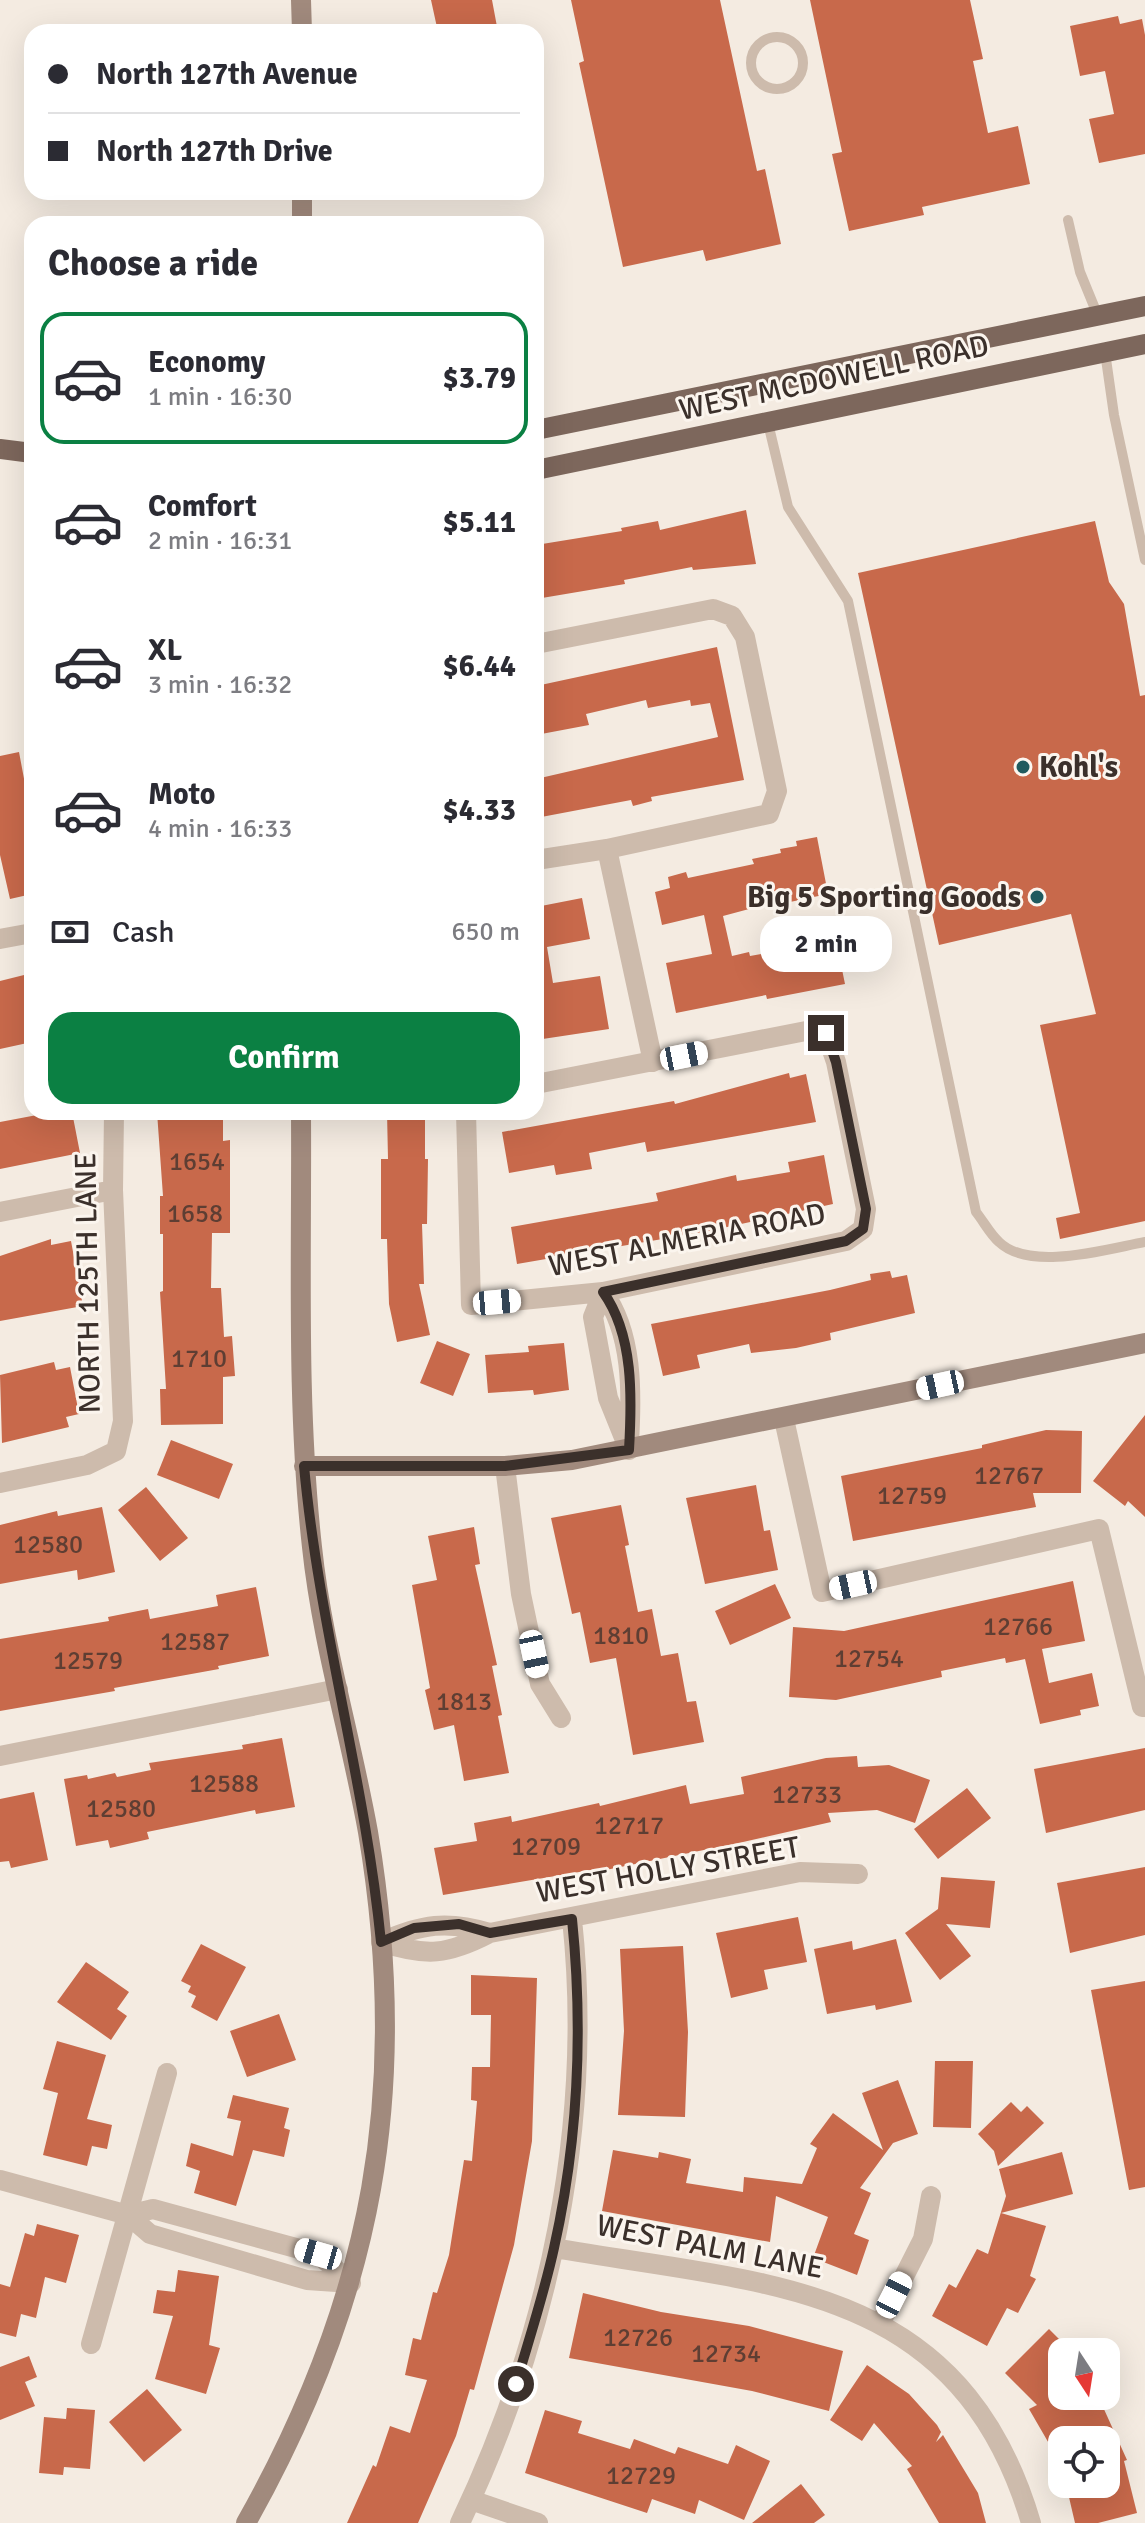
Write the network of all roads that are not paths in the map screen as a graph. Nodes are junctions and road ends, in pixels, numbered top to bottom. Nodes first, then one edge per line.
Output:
1 (301, 0) edge
2 (302, 24) edge
3 (750, 63) joint
4 (1068, 220) dead end
5 (1145, 306) edge
6 (1098, 316) junction
7 (1145, 344) edge
8 (1105, 352) junction
9 (768, 423) junction
10 (544, 428) edge
11 (0, 449) edge
12 (24, 452) edge
13 (544, 468) edge
14 (1145, 560) edge
15 (544, 642) edge
16 (607, 849) junction
17 (544, 859) edge
18 (24, 934) edge
19 (0, 939) edge
20 (653, 1062) junction
21 (544, 1082) edge
22 (114, 1120) edge
23 (301, 1120) edge
24 (466, 1120) edge
25 (113, 1190) junction
26 (0, 1212) edge
27 (1145, 1242) edge
28 (603, 1292) junction
29 (1145, 1343) edge
30 (784, 1419) junction
31 (629, 1450) junction
32 (304, 1466) junction
33 (505, 1466) junction
34 (0, 1483) edge
35 (338, 1689) junction
36 (1144, 1707) edge
37 (561, 1718) dead end
38 (0, 1756) edge
39 (858, 1874) dead end
40 (572, 1919) junction
41 (381, 1942) junction
42 (167, 2073) dead end
43 (0, 2180) edge
44 (931, 2196) dead end
45 (128, 2215) junction
46 (554, 2248) junction
47 (351, 2283) junction
48 (880, 2324) junction
49 (91, 2344) dead end
50 (471, 2500) junction
51 (246, 2523) edge
52 (460, 2523) edge
53 (538, 2523) edge
54 (1031, 2523) edge

1 - 2 street
3 - 3 lane
4 - 6 lane
5 - 6 main road, WEST MCDOWELL ROAD
6 - 8 main road
6 - 10 main road, WEST MCDOWELL ROAD
7 - 8 main road, WEST MCDOWELL ROAD
8 - 9 main road, WEST MCDOWELL ROAD
8 - 14 lane
9 - 13 main road, WEST MCDOWELL ROAD
9 - 27 lane
11 - 12 main road
15 - 16 street
16 - 17 street
16 - 20 street
18 - 19 street
20 - 21 street
20 - 28 street, WEST ALMERIA ROAD
22 - 25 street, NORTH 125TH LANE
23 - 32 street
24 - 28 street, WEST ALMERIA ROAD
25 - 26 street
25 - 34 street, NORTH 125TH LANE
28 - 31 street
29 - 30 street
30 - 31 street
30 - 36 street
31 - 33 street
32 - 33 street
32 - 35 street
33 - 37 street
35 - 38 street
35 - 41 street
39 - 40 street, WEST HOLLY STREET
40 - 41 street, WEST HOLLY STREET
40 - 46 street
41 - 47 street
42 - 45 street
43 - 45 street
44 - 48 street
45 - 47 street
45 - 49 street
46 - 48 street, WEST PALM LANE
46 - 50 street
47 - 51 street
48 - 54 street, WEST PALM LANE
50 - 52 street
50 - 53 street

